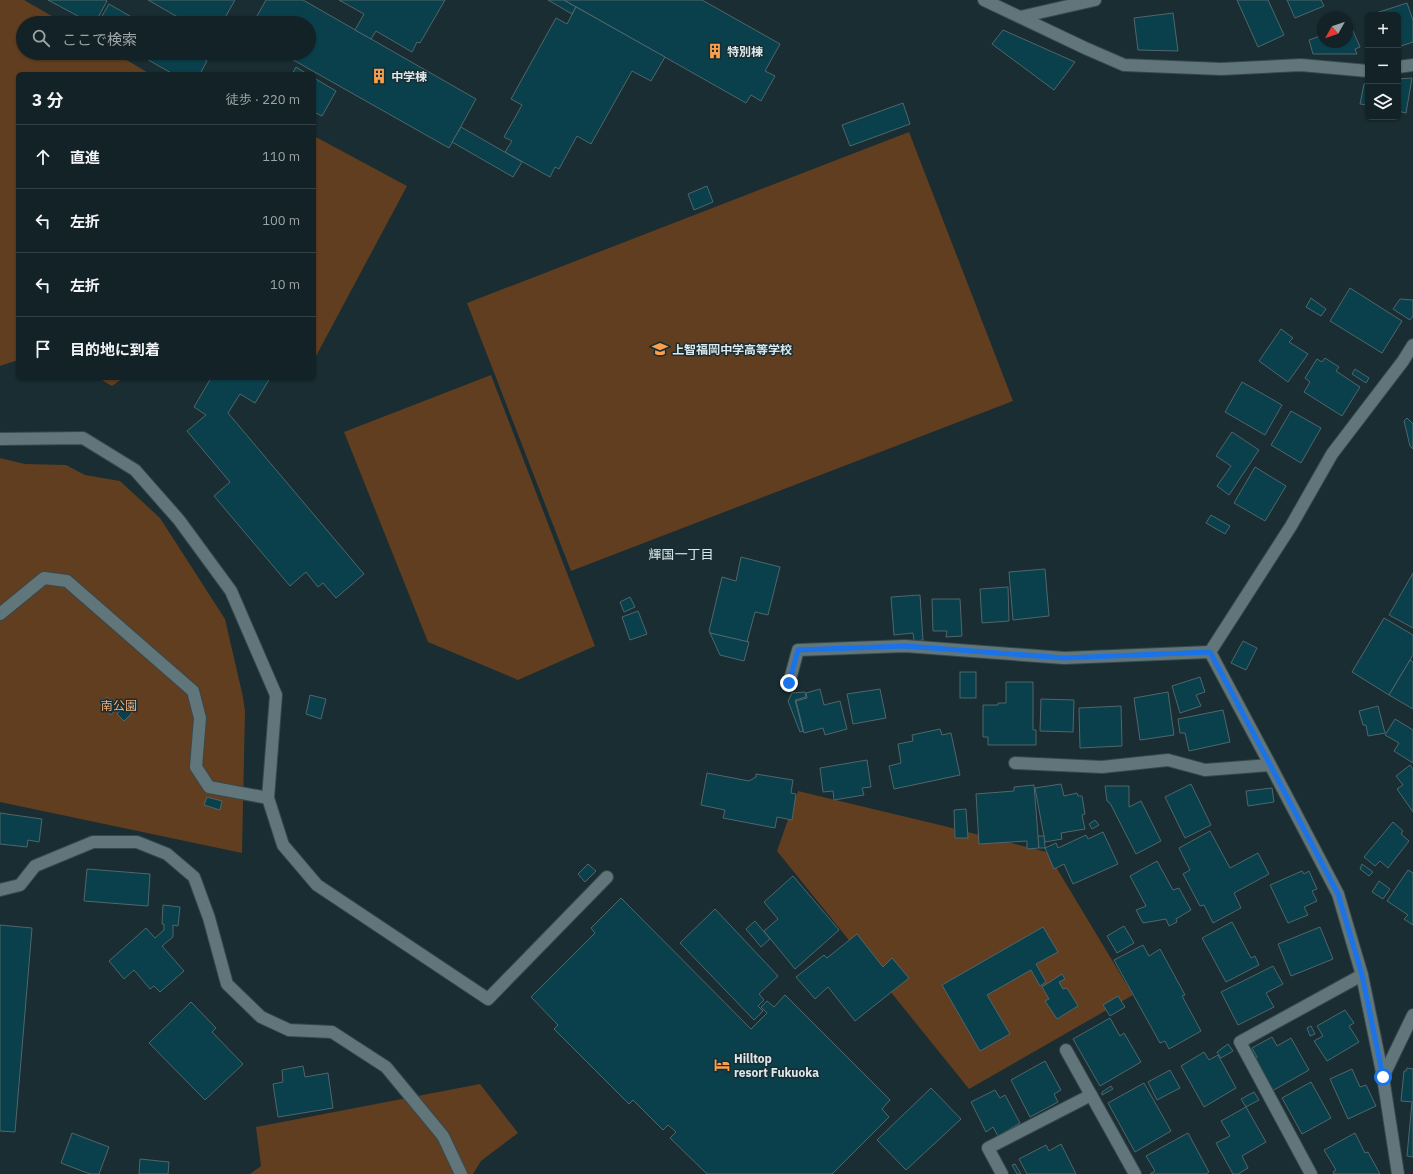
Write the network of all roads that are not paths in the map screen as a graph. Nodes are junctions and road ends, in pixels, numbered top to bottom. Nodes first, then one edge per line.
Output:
1 (984, 0) edge
2 (1095, 0) edge
3 (1020, 17) junction
4 (1413, 65) edge
5 (1401, 67) edge
6 (1365, 71) edge
7 (1413, 345) edge
8 (0, 439) edge
9 (0, 614) edge
10 (1210, 652) junction
11 (789, 683) dead end
12 (1015, 763) dead end
13 (1270, 765) junction
14 (268, 798) junction
15 (607, 877) dead end
16 (0, 890) edge
17 (1362, 975) junction
18 (1412, 1019) edge
19 (1066, 1050) dead end
20 (1383, 1077) junction
21 (1092, 1096) junction
22 (461, 1174) edge
23 (1002, 1174) edge
24 (1135, 1174) edge
25 (1311, 1174) edge
26 (1398, 1174) edge

1 - 3 street
2 - 3 street
3 - 6 street
4 - 5 street
7 - 10 street
8 - 14 street
9 - 14 street
10 - 11 street
10 - 13 street
12 - 13 street
13 - 17 street
14 - 15 street
16 - 22 street
17 - 20 street
17 - 25 street
18 - 20 street
19 - 21 street
20 - 26 street
21 - 23 street
21 - 24 street

